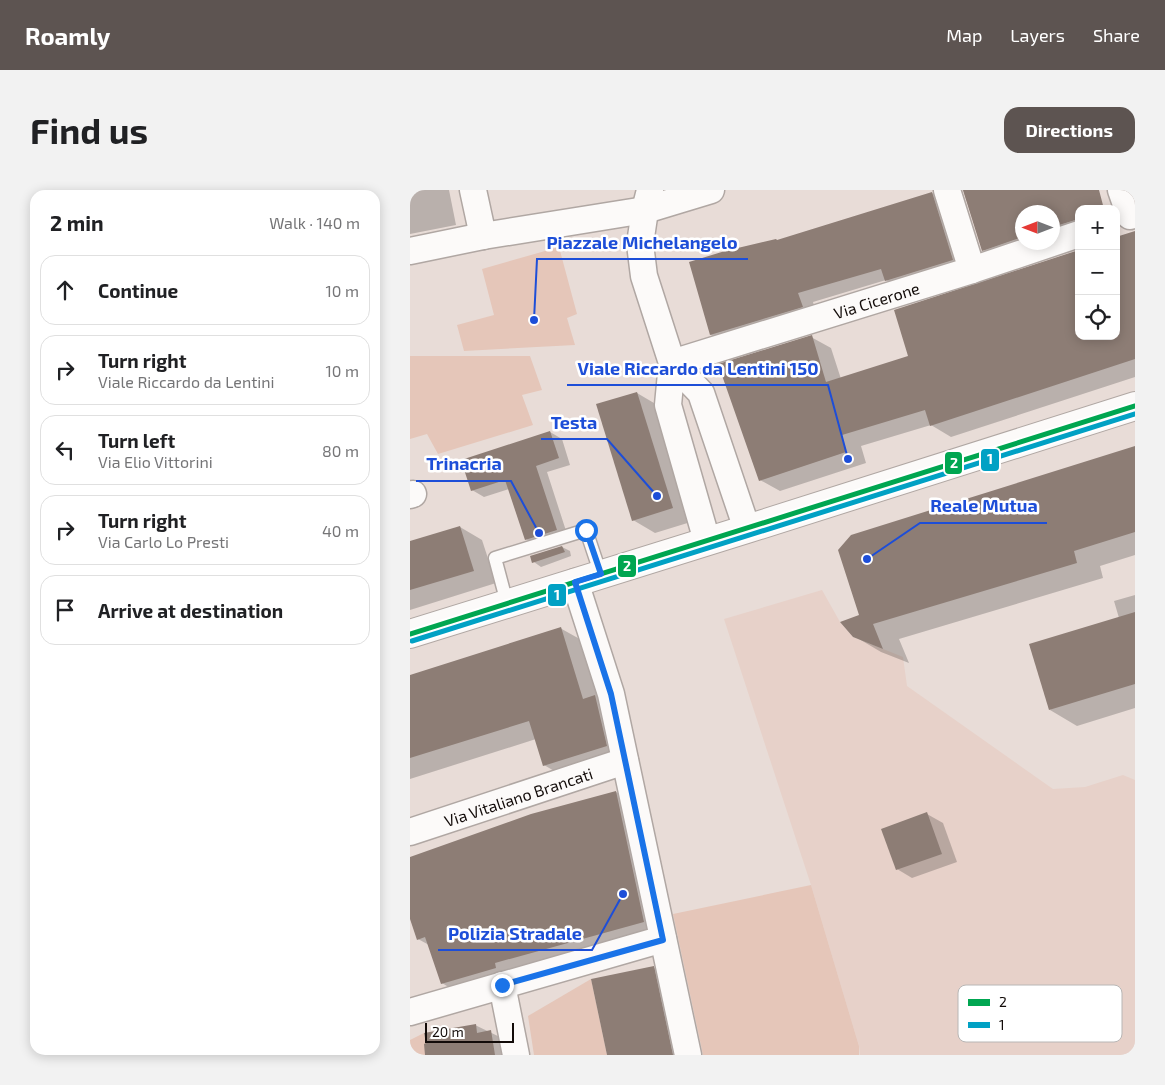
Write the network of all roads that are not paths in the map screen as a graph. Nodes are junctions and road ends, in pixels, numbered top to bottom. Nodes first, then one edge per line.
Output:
1 (711, 190) edge
2 (947, 190) edge
3 (1121, 190) edge
4 (474, 197) edge
5 (647, 200) edge
6 (1127, 217) edge
7 (1075, 235) edge
8 (482, 236) junction
9 (410, 252) edge
10 (972, 270) junction
11 (672, 363) junction
12 (1135, 406) edge
13 (747, 530) junction
14 (708, 540) junction
15 (601, 574) junction
16 (575, 582) junction
17 (507, 603) junction
18 (410, 634) edge
19 (625, 760) junction
20 (410, 832) edge
21 (663, 940) junction
22 (502, 985) junction
23 (411, 1006) edge
24 (516, 1055) edge
25 (688, 1055) edge

1 - 5 street
2 - 10 street
3 - 6 street
4 - 8 street
5 - 8 street
5 - 11 street
7 - 10 street, Via Cicerone
8 - 9 street
10 - 11 street, Via Cicerone
11 - 13 street
11 - 14 street
12 - 13 main road
13 - 14 main road
14 - 15 main road
15 - 16 main road
15 - 17 lane
16 - 17 main road
16 - 19 street
17 - 18 main road
19 - 20 street, Via Vitaliano Brancati
19 - 21 street
21 - 22 street
21 - 25 street
22 - 23 street
22 - 24 street

